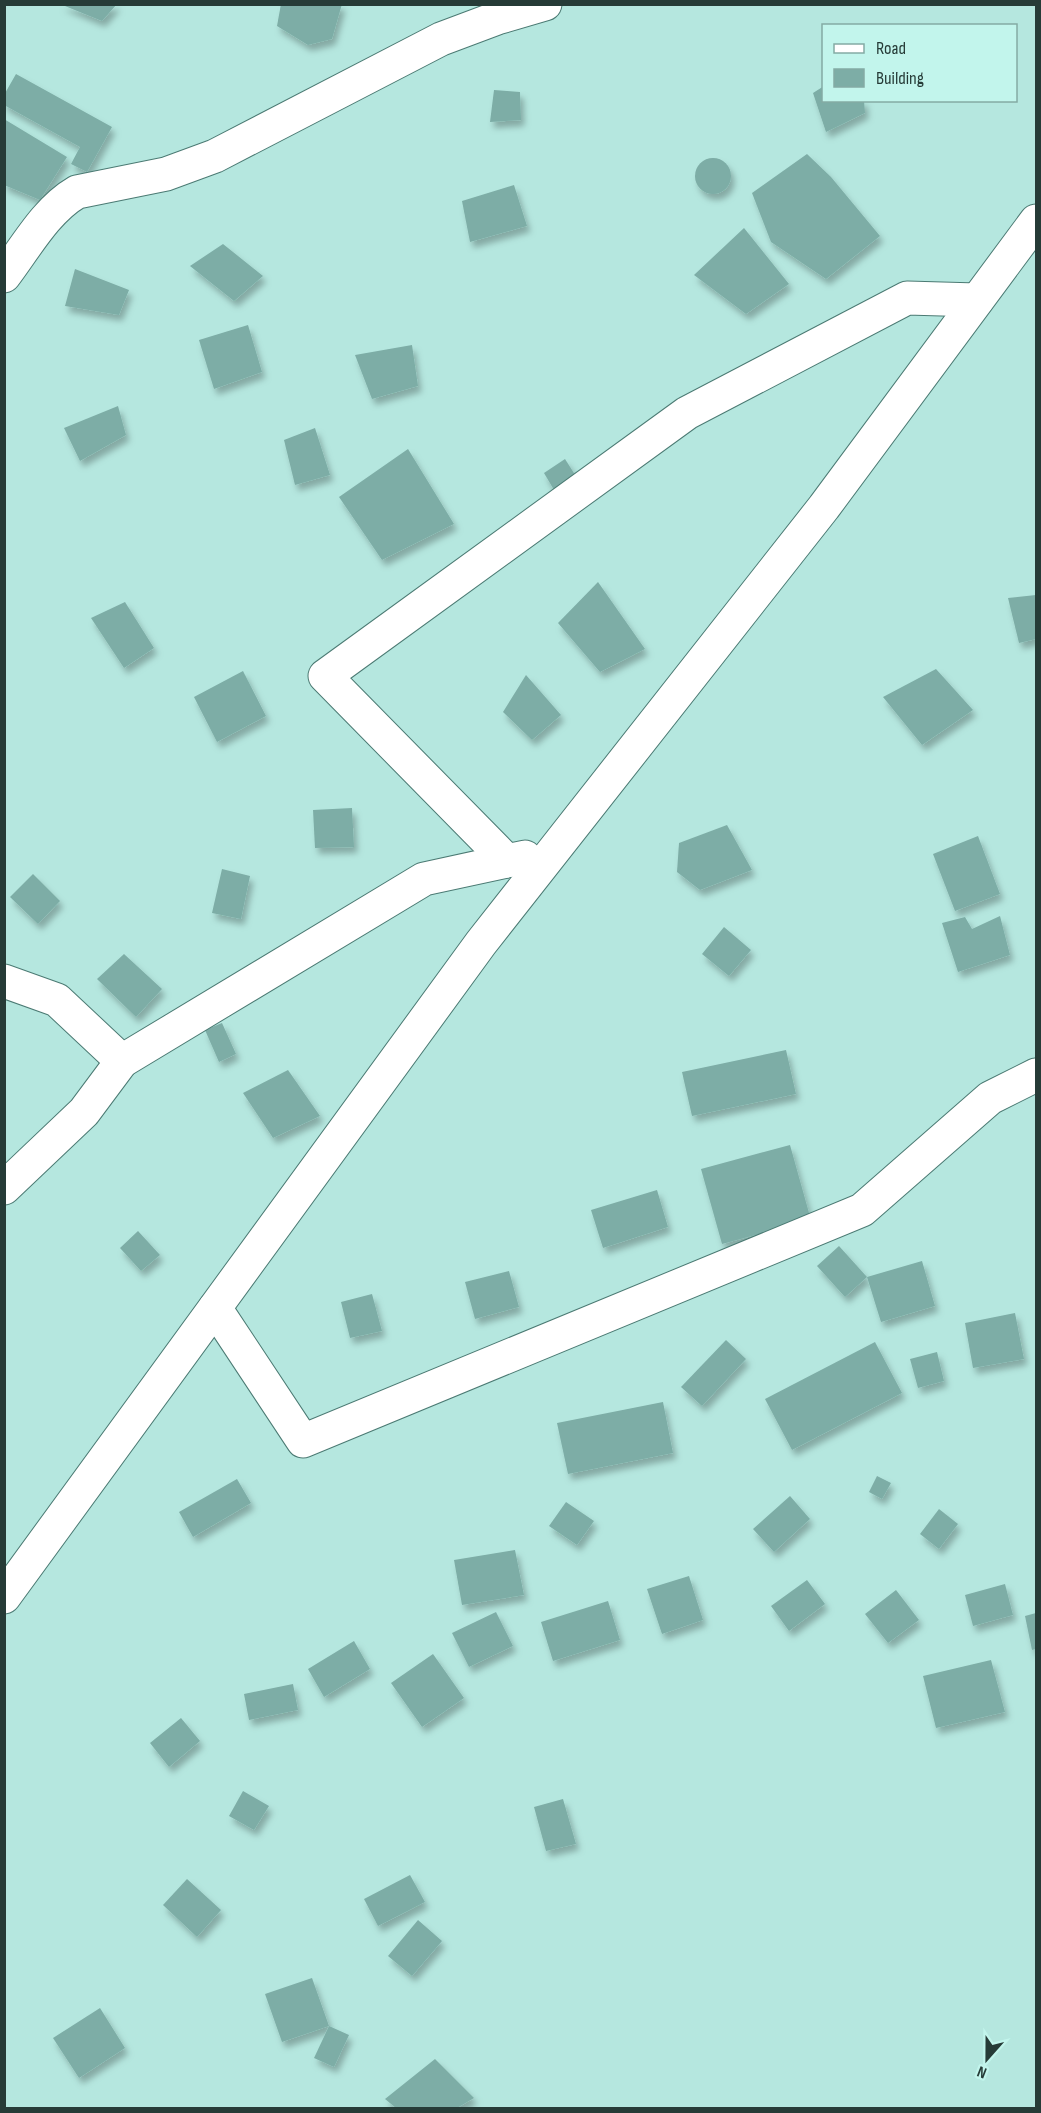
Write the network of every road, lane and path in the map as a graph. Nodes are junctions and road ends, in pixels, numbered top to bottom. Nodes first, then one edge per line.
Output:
1 (545, 4) edge
2 (1036, 221) edge
3 (4, 276) edge
4 (977, 300) junction
5 (553, 851) junction
6 (507, 861) junction
7 (4, 981) edge
8 (122, 1060) junction
9 (1036, 1075) edge
10 (4, 1188) edge
11 (215, 1308) junction
12 (4, 1596) edge

1 - 3 street
2 - 4 street
4 - 5 street
4 - 6 street
5 - 6 street
5 - 11 street
6 - 8 street
7 - 8 street
8 - 10 street
9 - 11 street
11 - 12 street

